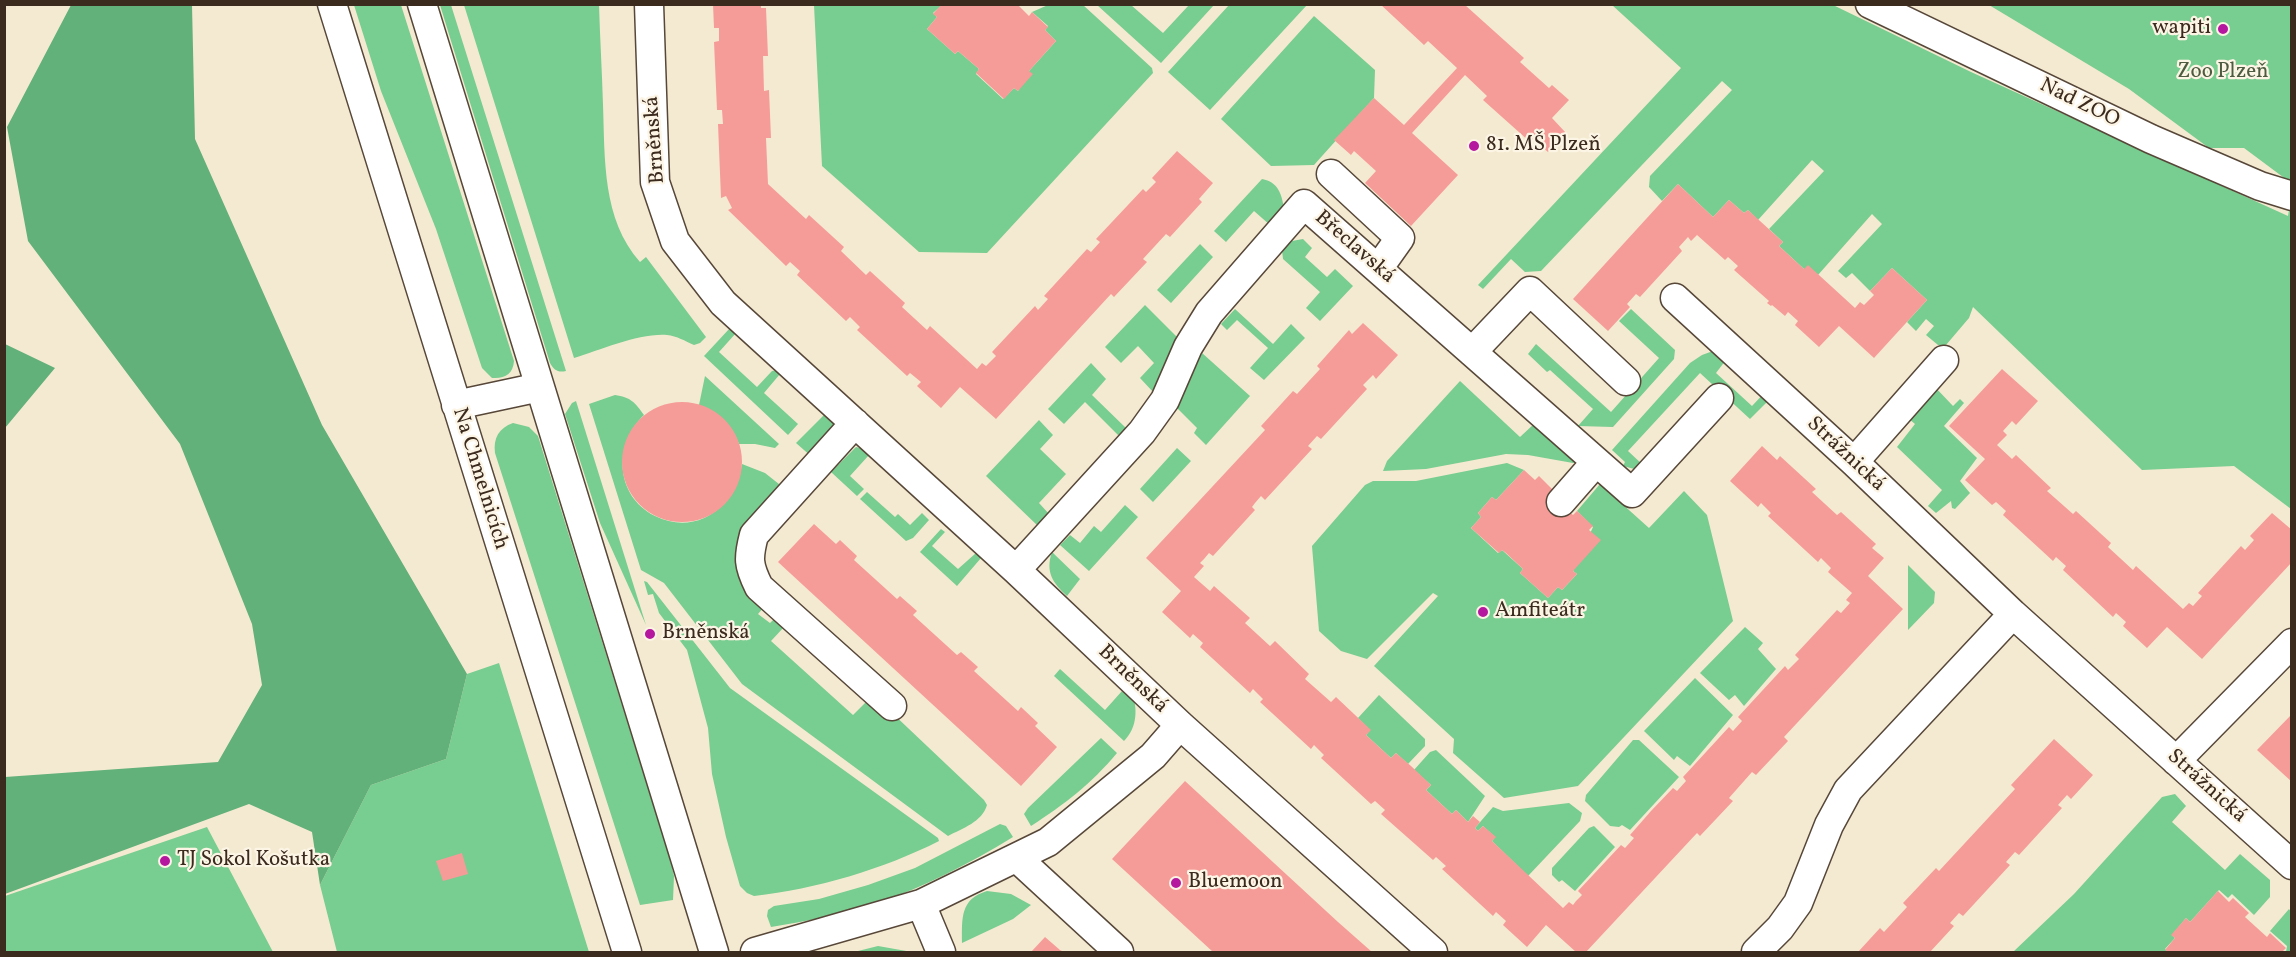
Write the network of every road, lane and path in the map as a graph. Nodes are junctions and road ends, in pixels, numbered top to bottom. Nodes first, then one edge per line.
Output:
1 (332, 4) edge
2 (422, 4) edge
3 (649, 4) edge
4 (1870, 4) edge
5 (1331, 174) dead end
6 (2292, 196) edge
7 (1378, 269) junction
8 (1675, 298) dead end
9 (1472, 352) junction
10 (1944, 360) dead end
11 (1626, 381) dead end
12 (540, 387) junction
13 (1719, 398) dead end
14 (456, 405) junction
15 (855, 423) junction
16 (1596, 462) junction
17 (1854, 462) junction
18 (1561, 502) dead end
19 (1016, 570) junction
20 (2013, 614) junction
21 (2292, 643) edge
22 (892, 706) dead end
23 (1180, 726) junction
24 (2176, 761) junction
25 (1017, 858) junction
26 (2292, 864) edge
27 (921, 904) junction
28 (627, 952) edge
29 (714, 952) edge
30 (756, 952) edge
31 (941, 952) edge
32 (1119, 952) edge
33 (1433, 952) edge
34 (1756, 952) edge

1 - 14 street, Na Chmelnicích
2 - 12 street
3 - 15 street, Brněnská
4 - 6 street, Nad ZOO
5 - 7 street
7 - 9 street, Břeclavská
7 - 19 street, Břeclavská
8 - 17 street, Strážnická
9 - 11 street
9 - 16 street, Břeclavská
10 - 17 street
12 - 14 street
12 - 29 street
13 - 16 street, Břeclavská
14 - 28 street, Na Chmelnicích
15 - 19 street, Brněnská
15 - 22 street
16 - 18 street
17 - 20 street, Strážnická
19 - 23 street, Brněnská
20 - 24 street, Strážnická
20 - 34 street
21 - 24 street
23 - 25 street
23 - 33 street, Brněnská
24 - 26 street, Strážnická
25 - 27 street
25 - 32 street
27 - 30 street
27 - 31 street

